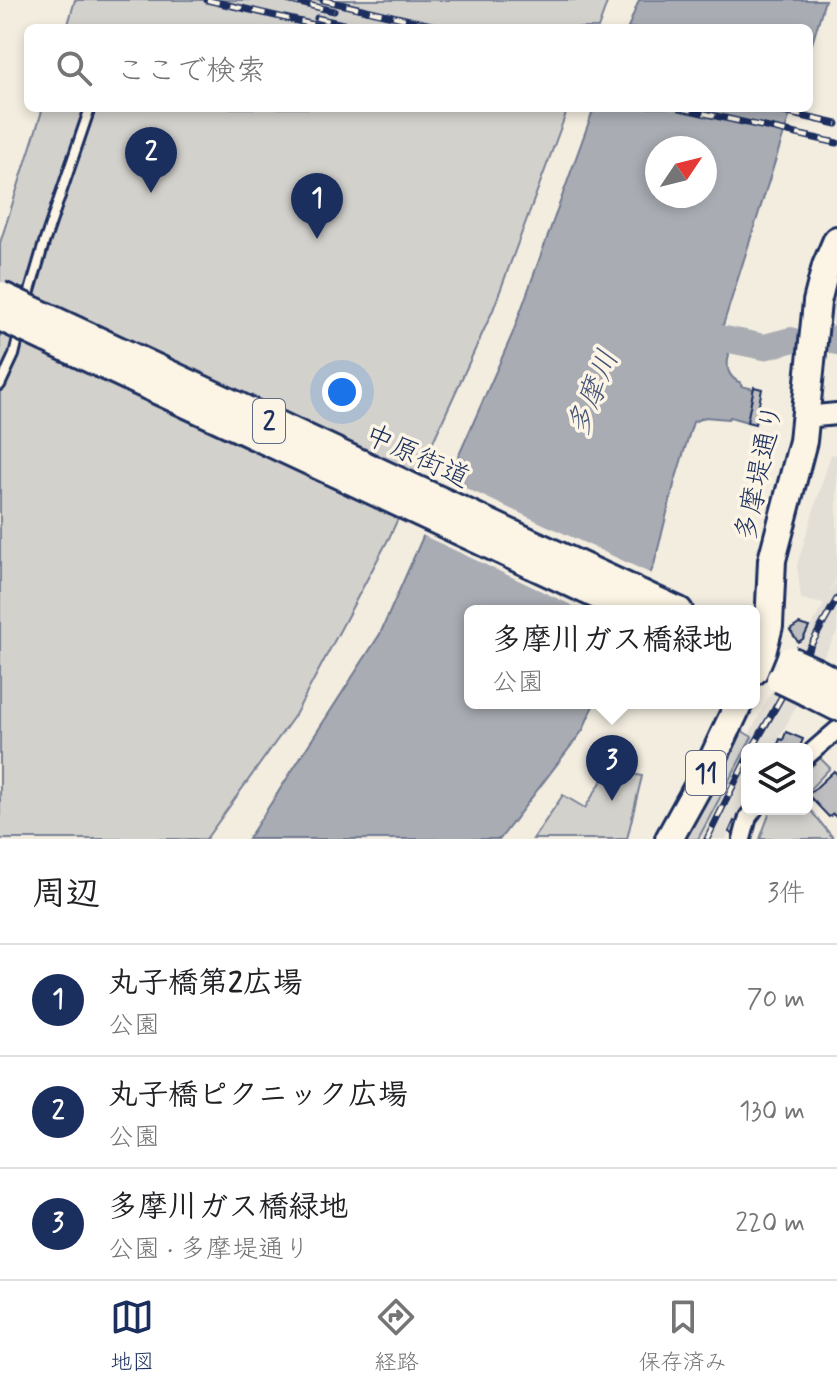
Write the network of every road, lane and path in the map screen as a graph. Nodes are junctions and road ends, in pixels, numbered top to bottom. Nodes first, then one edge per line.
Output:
1 (89, 112) edge
2 (837, 240) edge
3 (0, 295) edge
4 (0, 317) edge
5 (0, 385) edge
6 (837, 414) edge
7 (805, 417) junction
8 (618, 605) edge
9 (666, 605) edge
10 (764, 663) edge
11 (819, 682) edge
12 (837, 707) edge
13 (736, 709) edge
14 (837, 730) edge
15 (813, 751) edge
16 (750, 815) edge
17 (669, 839) edge
18 (742, 839) edge

1 - 5 lane
2 - 7 main road, 多摩堤通り
3 - 9 main road, 中原街道 / 2, bridge
4 - 8 main road, 中原街道 / 2, bridge
6 - 7 street
7 - 10 main road, 多摩堤通り
10 - 11 main road, bridge
11 - 12 main road
13 - 17 main road, 11
14 - 15 street
16 - 18 street

